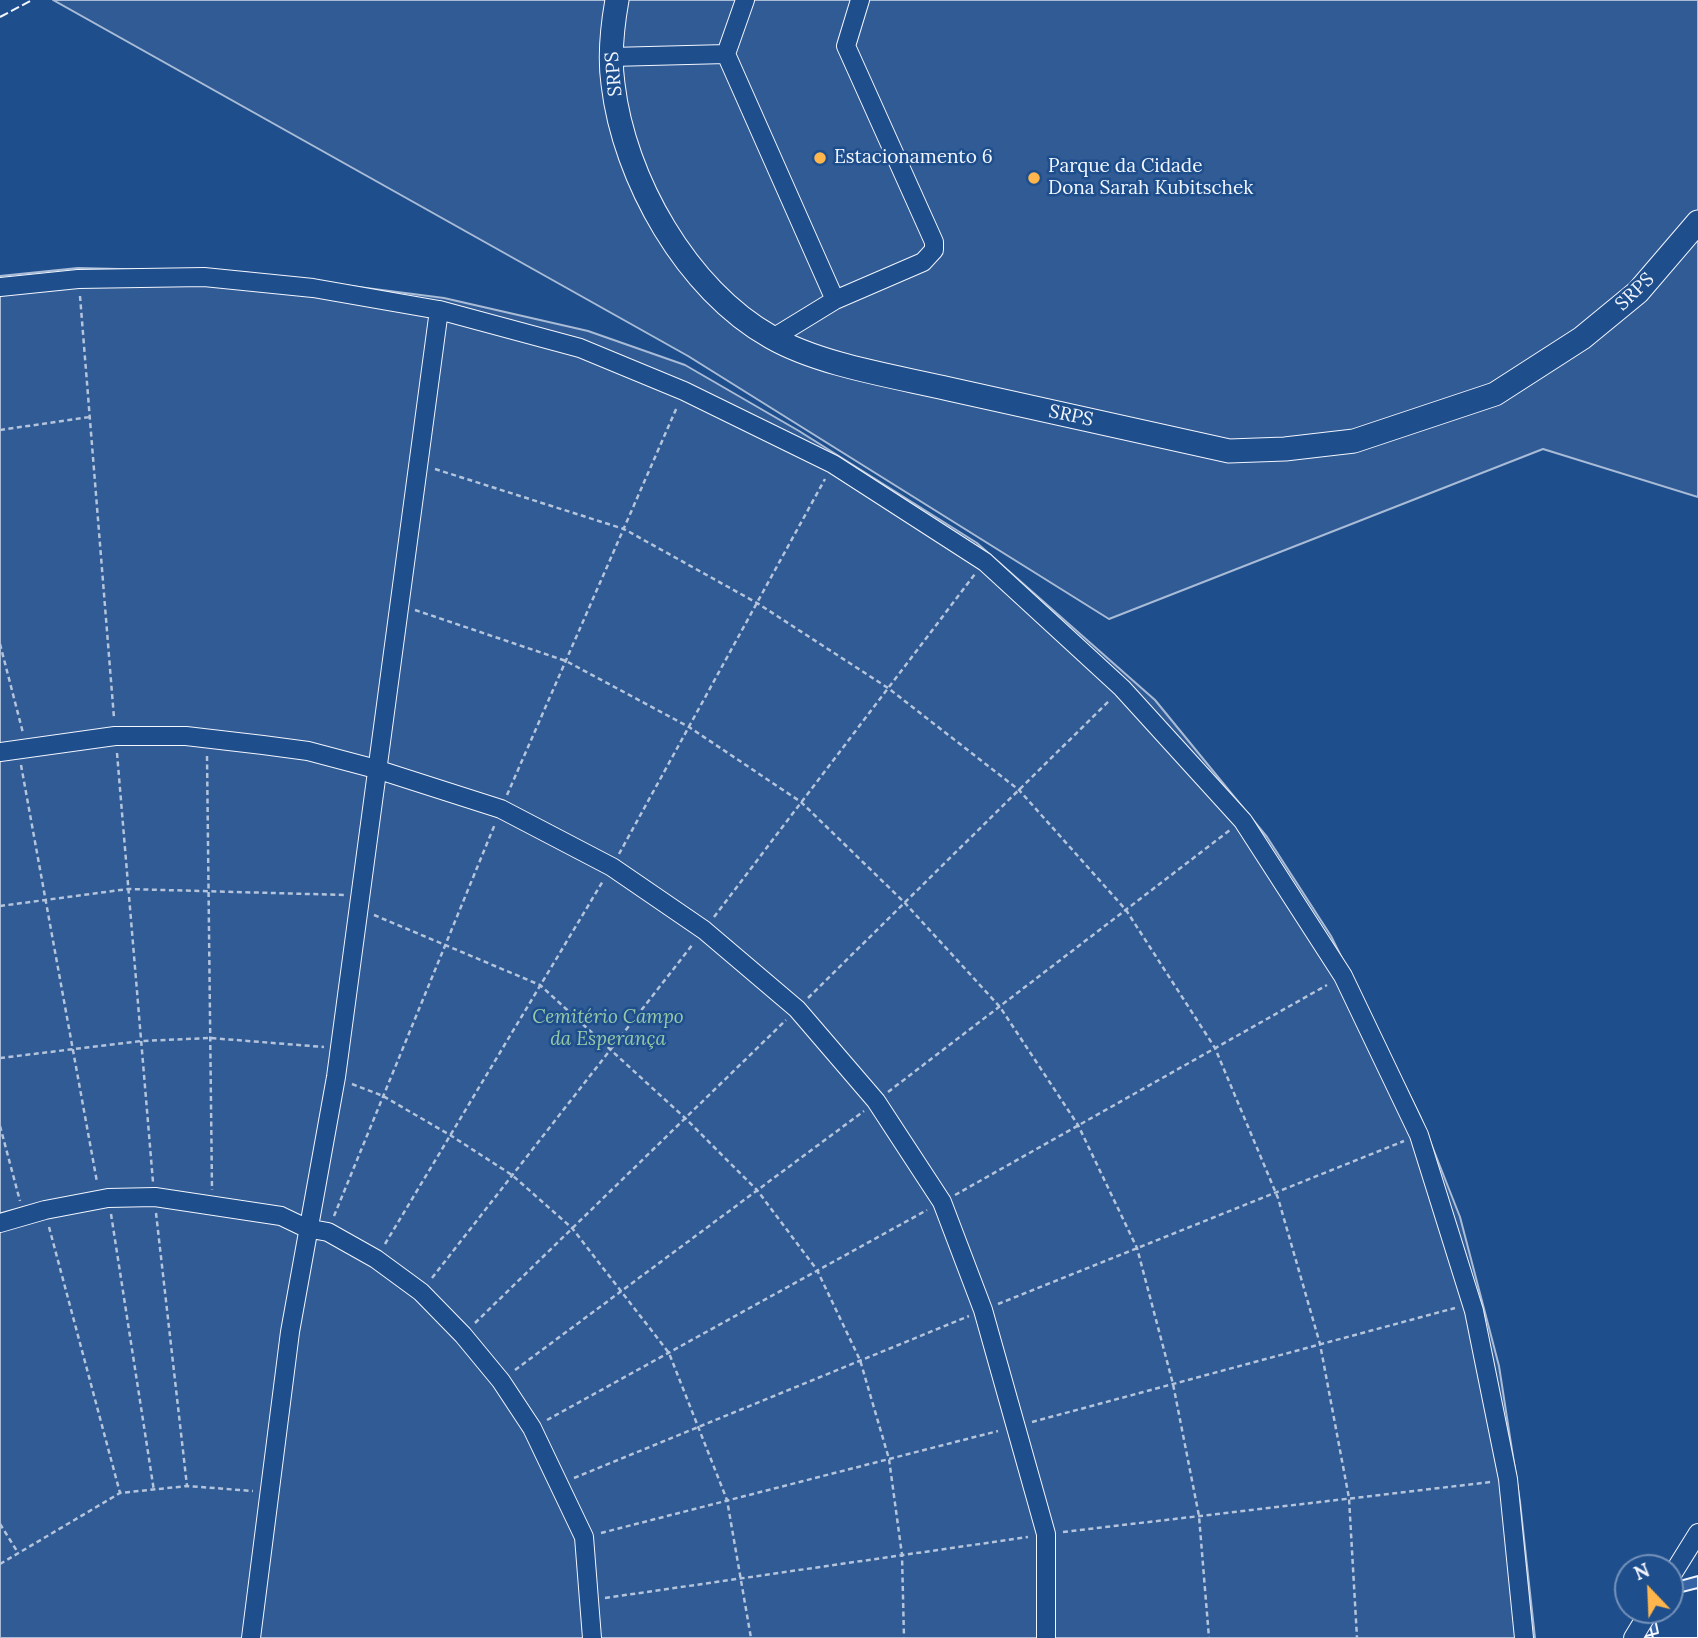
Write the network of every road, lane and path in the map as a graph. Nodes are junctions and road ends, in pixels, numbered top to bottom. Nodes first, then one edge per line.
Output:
1 (617, 0) edge
2 (745, 0) edge
3 (860, 0) edge
4 (726, 54) junction
5 (611, 57) junction
6 (1698, 222) edge
7 (78, 279) junction
8 (0, 287) edge
9 (835, 300) junction
10 (439, 310) junction
11 (772, 338) junction
12 (90, 417) junction
13 (0, 430) edge
14 (418, 463) junction
15 (399, 605) junction
16 (0, 644) edge
17 (115, 736) junction
18 (206, 739) junction
19 (14, 749) edge
20 (376, 769) junction
21 (128, 889) junction
22 (208, 890) junction
23 (46, 901) junction
24 (359, 902) junction
25 (0, 906) edge
26 (210, 1038) junction
27 (141, 1041) junction
28 (72, 1049) junction
29 (339, 1049) junction
30 (0, 1058) edge
31 (336, 1077) junction
32 (0, 1126) edge
33 (155, 1197) junction
34 (104, 1199) junction
35 (213, 1204) junction
36 (45, 1210) junction
37 (24, 1216) junction
38 (0, 1223) edge
39 (306, 1228) junction
40 (187, 1486) junction
41 (154, 1491) junction
42 (120, 1493) junction
43 (270, 1493) junction
44 (0, 1524) edge
45 (1698, 1533) edge
46 (18, 1551) junction
47 (1684, 1556) edge
48 (0, 1564) edge
49 (251, 1638) edge
50 (592, 1638) edge
51 (751, 1638) edge
52 (904, 1638) edge
53 (1046, 1638) edge
54 (1209, 1638) edge
55 (1357, 1638) edge
56 (1524, 1638) edge

1 - 5 main road, SRPS
2 - 4 lane
3 - 9 lane
4 - 5 lane
4 - 9 lane
5 - 11 main road, SRPS
6 - 11 main road, SRPS
7 - 8 lane
7 - 10 lane
7 - 12 path
9 - 11 lane
10 - 14 lane
10 - 56 lane
12 - 13 path
12 - 17 path
14 - 15 lane
14 - 55 path
15 - 20 lane
15 - 54 path
16 - 19 path
17 - 18 lane
17 - 19 lane
17 - 21 path
18 - 20 lane
18 - 22 path
19 - 23 path
20 - 24 lane
20 - 53 lane
21 - 22 path
21 - 23 path
21 - 27 path
22 - 24 path
22 - 26 path
23 - 25 path
23 - 28 path
24 - 29 lane
24 - 52 path
26 - 27 path
26 - 29 path
26 - 35 path
27 - 28 path
27 - 33 path
28 - 30 path
28 - 34 path
29 - 31 lane
31 - 39 lane
31 - 51 path
32 - 37 path
33 - 34 lane
33 - 35 lane
33 - 40 path
34 - 36 lane
34 - 41 path
35 - 39 lane
36 - 37 lane
36 - 42 path
37 - 38 lane
39 - 43 lane
39 - 50 lane
40 - 41 path
40 - 43 path
41 - 42 path
42 - 46 path
43 - 49 lane
44 - 46 path
45 - 47 lane
46 - 48 path

